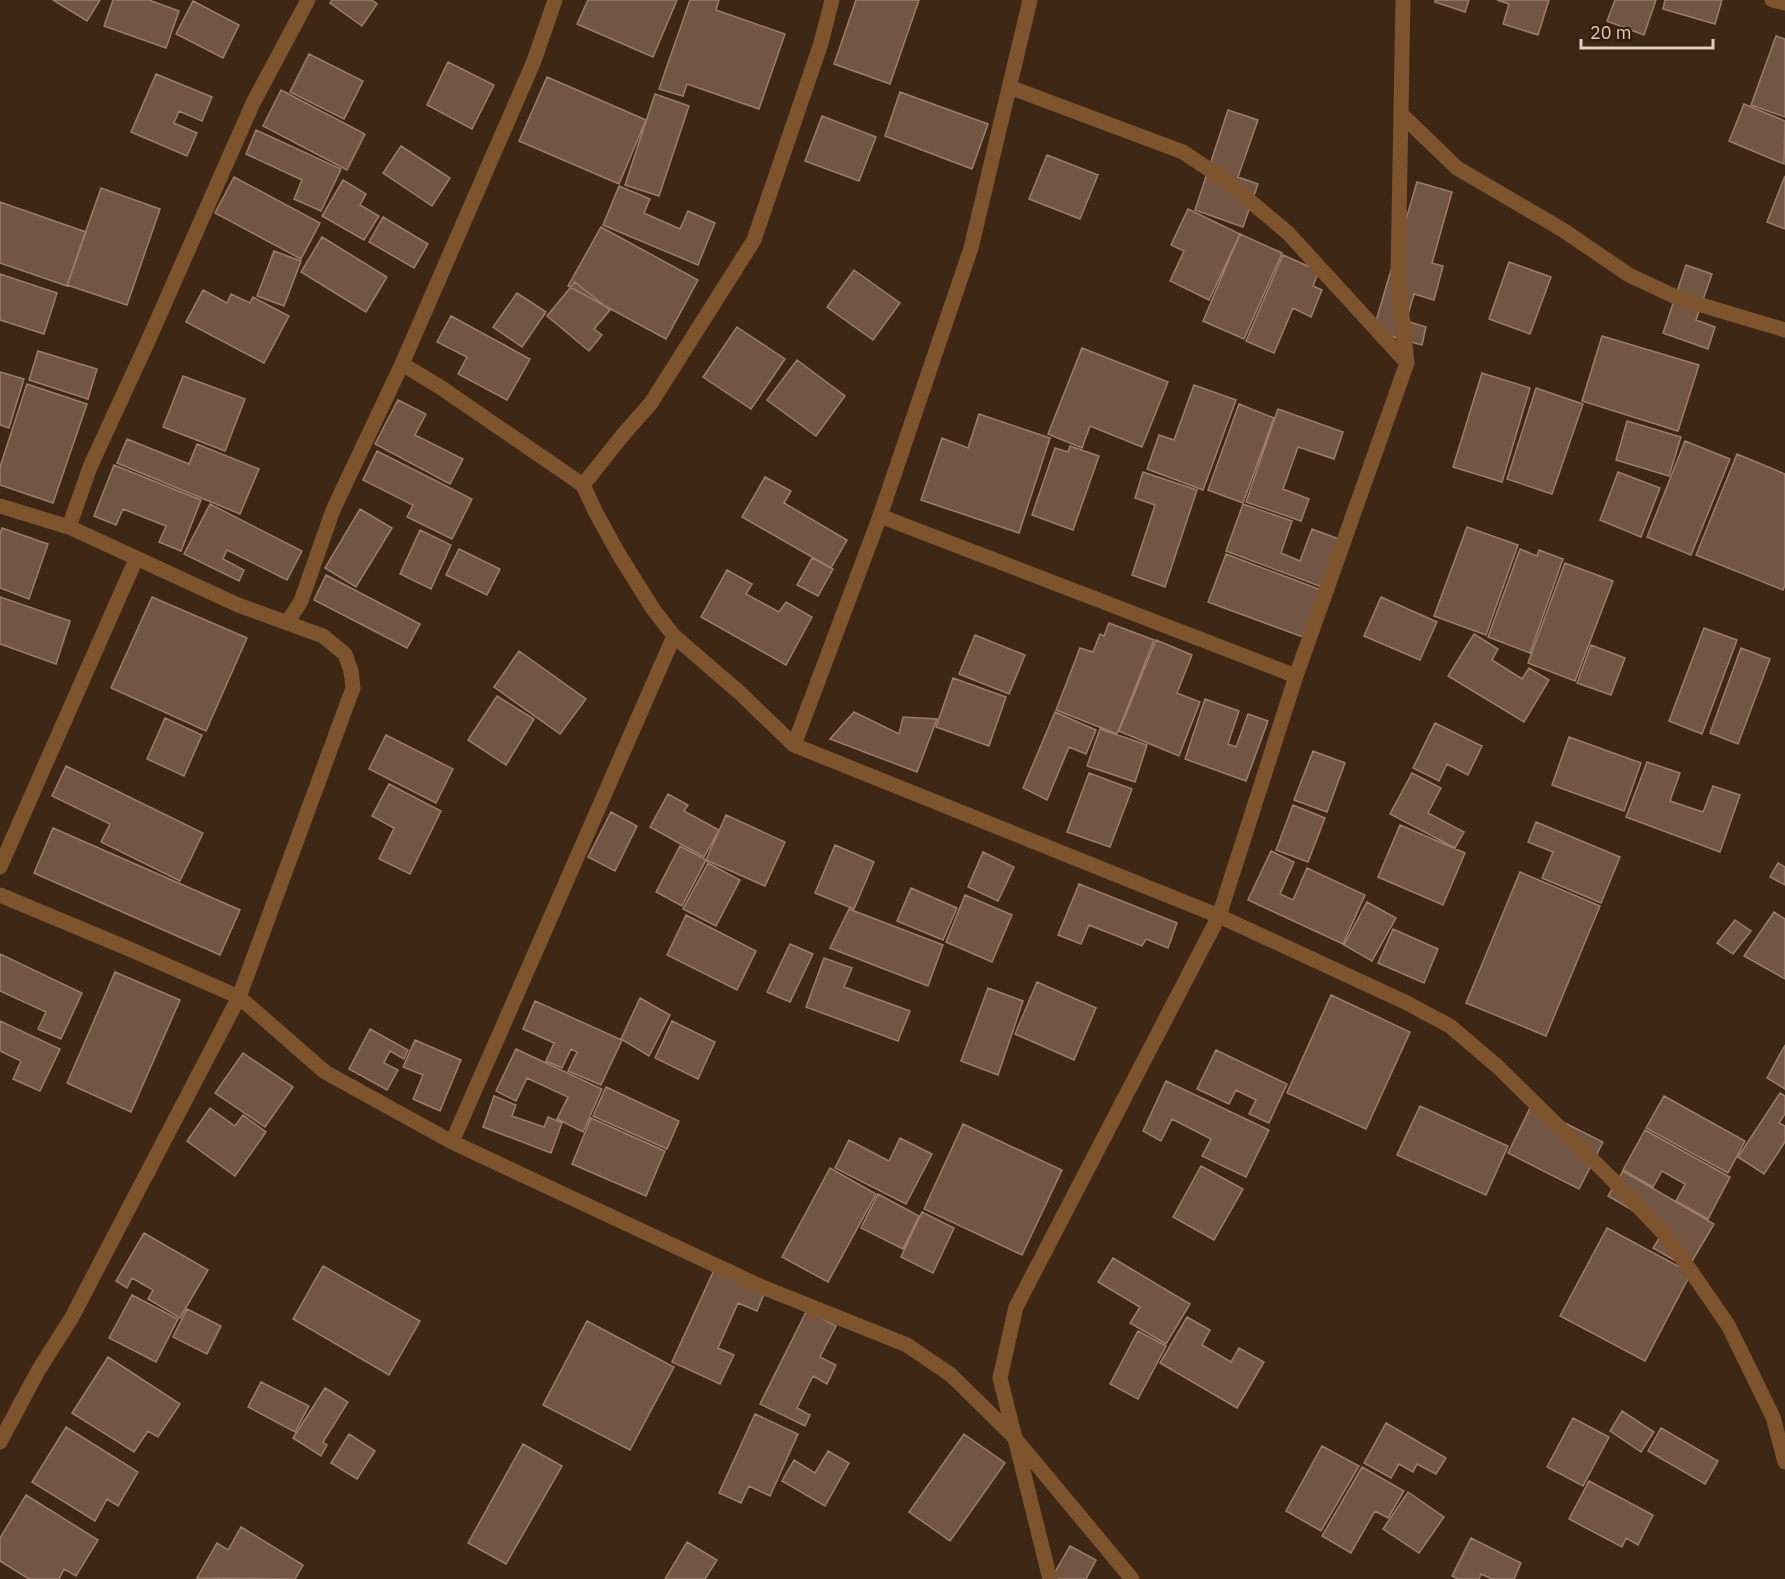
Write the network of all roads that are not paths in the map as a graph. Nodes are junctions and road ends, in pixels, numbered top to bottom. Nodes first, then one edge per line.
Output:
1 (308, 0) edge
2 (555, 0) edge
3 (832, 0) edge
4 (1030, 0) edge
5 (1403, 0) edge
6 (1772, 0) edge
7 (1785, 3) edge
8 (1009, 87) junction
9 (1401, 114) junction
10 (1785, 330) edge
11 (1407, 363) junction
12 (402, 364) junction
13 (583, 484) junction
14 (0, 506) edge
15 (880, 516) junction
16 (69, 527) junction
17 (136, 559) junction
18 (287, 623) junction
19 (674, 636) junction
20 (1296, 676) junction
21 (794, 745) junction
22 (0, 867) edge
23 (0, 896) edge
24 (1219, 916) junction
25 (239, 998) junction
26 (452, 1142) junction
27 (1013, 1436) junction
28 (0, 1442) edge
29 (1785, 1462) edge
30 (1050, 1579) edge
31 (1132, 1579) edge

1 - 16 street
2 - 12 street
3 - 13 street
4 - 8 street
5 - 9 street
6 - 7 street
8 - 11 street
8 - 15 street
9 - 10 street
9 - 11 street
11 - 20 street
12 - 13 street
12 - 18 street
13 - 19 street
14 - 16 street
15 - 20 street
15 - 21 street
16 - 17 street
17 - 18 street
17 - 22 street
18 - 25 street
19 - 21 street
19 - 26 street
20 - 24 street
21 - 24 street
23 - 25 street
24 - 27 street
24 - 29 street
25 - 26 street
25 - 28 street
26 - 27 street
27 - 30 street
27 - 31 street

